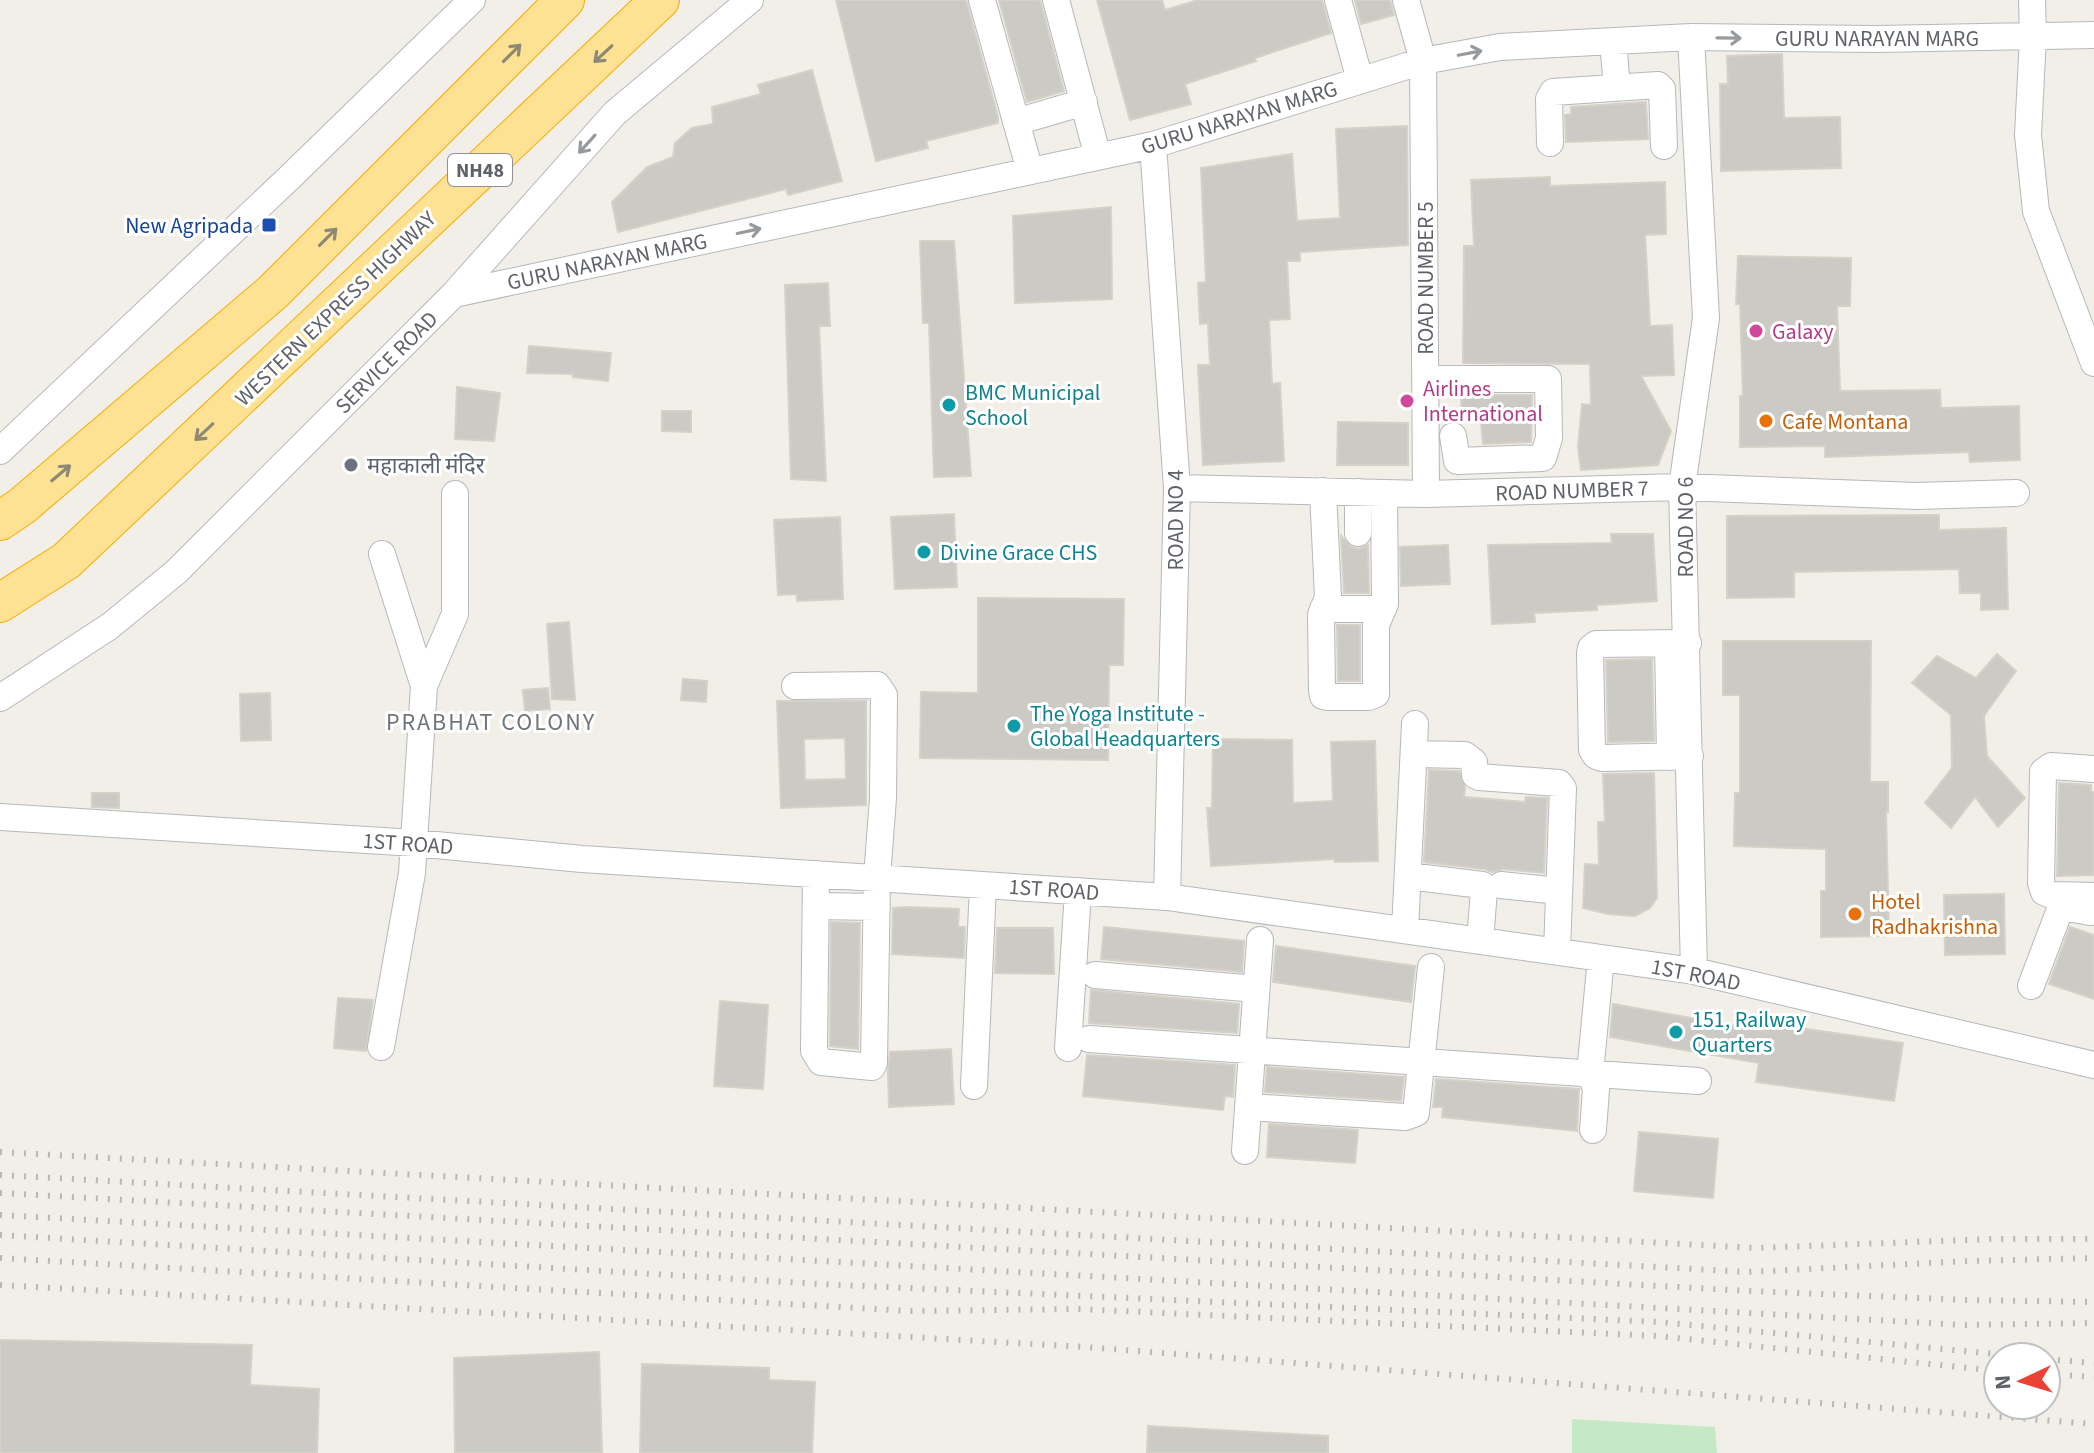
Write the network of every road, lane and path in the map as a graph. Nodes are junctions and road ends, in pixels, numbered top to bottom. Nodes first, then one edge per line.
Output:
1 (472, 0) edge
2 (565, 0) edge
3 (660, 0) edge
4 (750, 0) edge
5 (982, 0) edge
6 (1056, 0) edge
7 (1338, 0) edge
8 (1406, 0) edge
9 (2032, 0) edge
10 (2094, 35) edge
11 (1691, 37) junction
12 (2033, 37) junction
13 (1613, 41) junction
14 (1423, 61) junction
15 (1360, 80) junction
16 (1617, 88) junction
17 (1084, 102) junction
18 (1016, 122) junction
19 (1550, 143) dead end
20 (1153, 145) junction
21 (1697, 145) junction
22 (1098, 157) junction
23 (1030, 171) junction
24 (454, 294) junction
25 (2094, 363) edge
26 (1426, 379) junction
27 (0, 451) edge
28 (1539, 460) junction
29 (1682, 487) junction
30 (1177, 488) junction
31 (1323, 491) junction
32 (1540, 491) junction
33 (1371, 493) junction
34 (2016, 493) dead end
35 (455, 494) dead end
36 (1426, 494) junction
37 (0, 521) edge
38 (1358, 533) dead end
39 (382, 554) dead end
40 (0, 603) edge
41 (1323, 609) junction
42 (1383, 609) junction
43 (1678, 643) junction
44 (424, 686) junction
45 (795, 686) dead end
46 (0, 698) edge
47 (1415, 724) dead end
48 (1414, 754) junction
49 (1680, 756) junction
50 (2094, 769) edge
51 (0, 817) edge
52 (415, 843) junction
53 (816, 874) junction
54 (1408, 876) junction
55 (877, 877) junction
56 (983, 885) junction
57 (1501, 885) dead end
58 (1078, 891) junction
59 (1559, 891) junction
60 (2094, 896) edge
61 (1167, 897) junction
62 (816, 906) junction
63 (877, 907) junction
64 (2094, 913) edge
65 (1405, 930) junction
66 (1260, 940) dead end
67 (1480, 941) junction
68 (1557, 951) junction
69 (1601, 958) junction
70 (1431, 967) dead end
71 (1694, 971) junction
72 (1095, 975) dead end
73 (2031, 986) dead end
74 (1256, 989) junction
75 (381, 1047) dead end
76 (1252, 1050) junction
77 (1423, 1062) junction
78 (2094, 1065) edge
79 (1590, 1073) junction
80 (1698, 1081) dead end
81 (974, 1086) dead end
82 (1248, 1107) junction
83 (1593, 1130) dead end
84 (1245, 1151) dead end

1 - 27 street
37 -> 2 highway, NH48
3 -> 40 highway, WESTERN EXPRESS HIGHWAY / NH48
4 -> 24 street, SERVICE ROAD
5 - 18 street
6 - 17 street
7 - 15 street
8 - 14 street, ROAD NUMBER 5
9 - 12 street
10 - 12 street, GURU NARAYAN MARG
11 -> 12 street, GURU NARAYAN MARG
11 - 13 street, GURU NARAYAN MARG
11 - 21 street, ROAD NO 6
12 - 25 street
14 -> 13 street, GURU NARAYAN MARG
13 - 16 street
14 - 15 street, GURU NARAYAN MARG
14 - 26 street, ROAD NUMBER 5
15 - 20 street, GURU NARAYAN MARG
16 - 19 street
16 - 21 street
17 - 18 street
17 - 22 street
18 - 23 street
20 - 22 street, GURU NARAYAN MARG
20 - 30 street, ROAD NO 4
21 - 29 street, ROAD NO 6
22 - 23 street, GURU NARAYAN MARG
24 -> 23 street, GURU NARAYAN MARG
24 - 46 street, SERVICE ROAD
26 - 28 street
26 - 36 street, ROAD NUMBER 5
28 - 32 street
28 - 36 street
29 - 32 street, ROAD NUMBER 7
29 - 34 street, ROAD NUMBER 7
29 - 43 street, ROAD NO 6
30 - 31 street, ROAD NUMBER 7
30 - 61 street, ROAD NO 4
31 - 33 street, ROAD NUMBER 7
31 - 41 street
32 - 36 street, ROAD NUMBER 7
33 - 36 street, ROAD NUMBER 7
33 - 38 street
33 - 42 street
35 - 44 street
39 - 44 street
41 - 42 street
41 - 42 street
43 - 49 street, ROAD NO 6
43 - 49 street
44 - 52 street
45 - 55 street
47 - 48 street
48 - 54 street
48 - 59 street
49 - 71 street, ROAD NO 6
50 - 60 street
51 - 52 street, 1ST ROAD
52 - 53 street, 1ST ROAD
52 - 75 street
53 - 55 street, 1ST ROAD
53 - 62 street
54 - 65 street
54 - 67 street
55 - 56 street, 1ST ROAD
55 - 63 street
56 - 58 street, 1ST ROAD
56 - 81 street
57 - 59 street
58 - 61 street, 1ST ROAD
58 - 76 street
59 - 68 street
61 - 65 street, 1ST ROAD
62 - 63 street
62 - 63 street
64 - 73 street
65 - 67 street, 1ST ROAD
66 - 74 street
67 - 68 street, 1ST ROAD
68 - 69 street, 1ST ROAD
69 - 71 street, 1ST ROAD
69 - 79 street
70 - 77 street
71 - 78 street, 1ST ROAD
72 - 74 street
74 - 76 street
76 - 77 street
76 - 82 street
77 - 79 street
77 - 82 street
79 - 80 street
79 - 83 street
82 - 84 street

